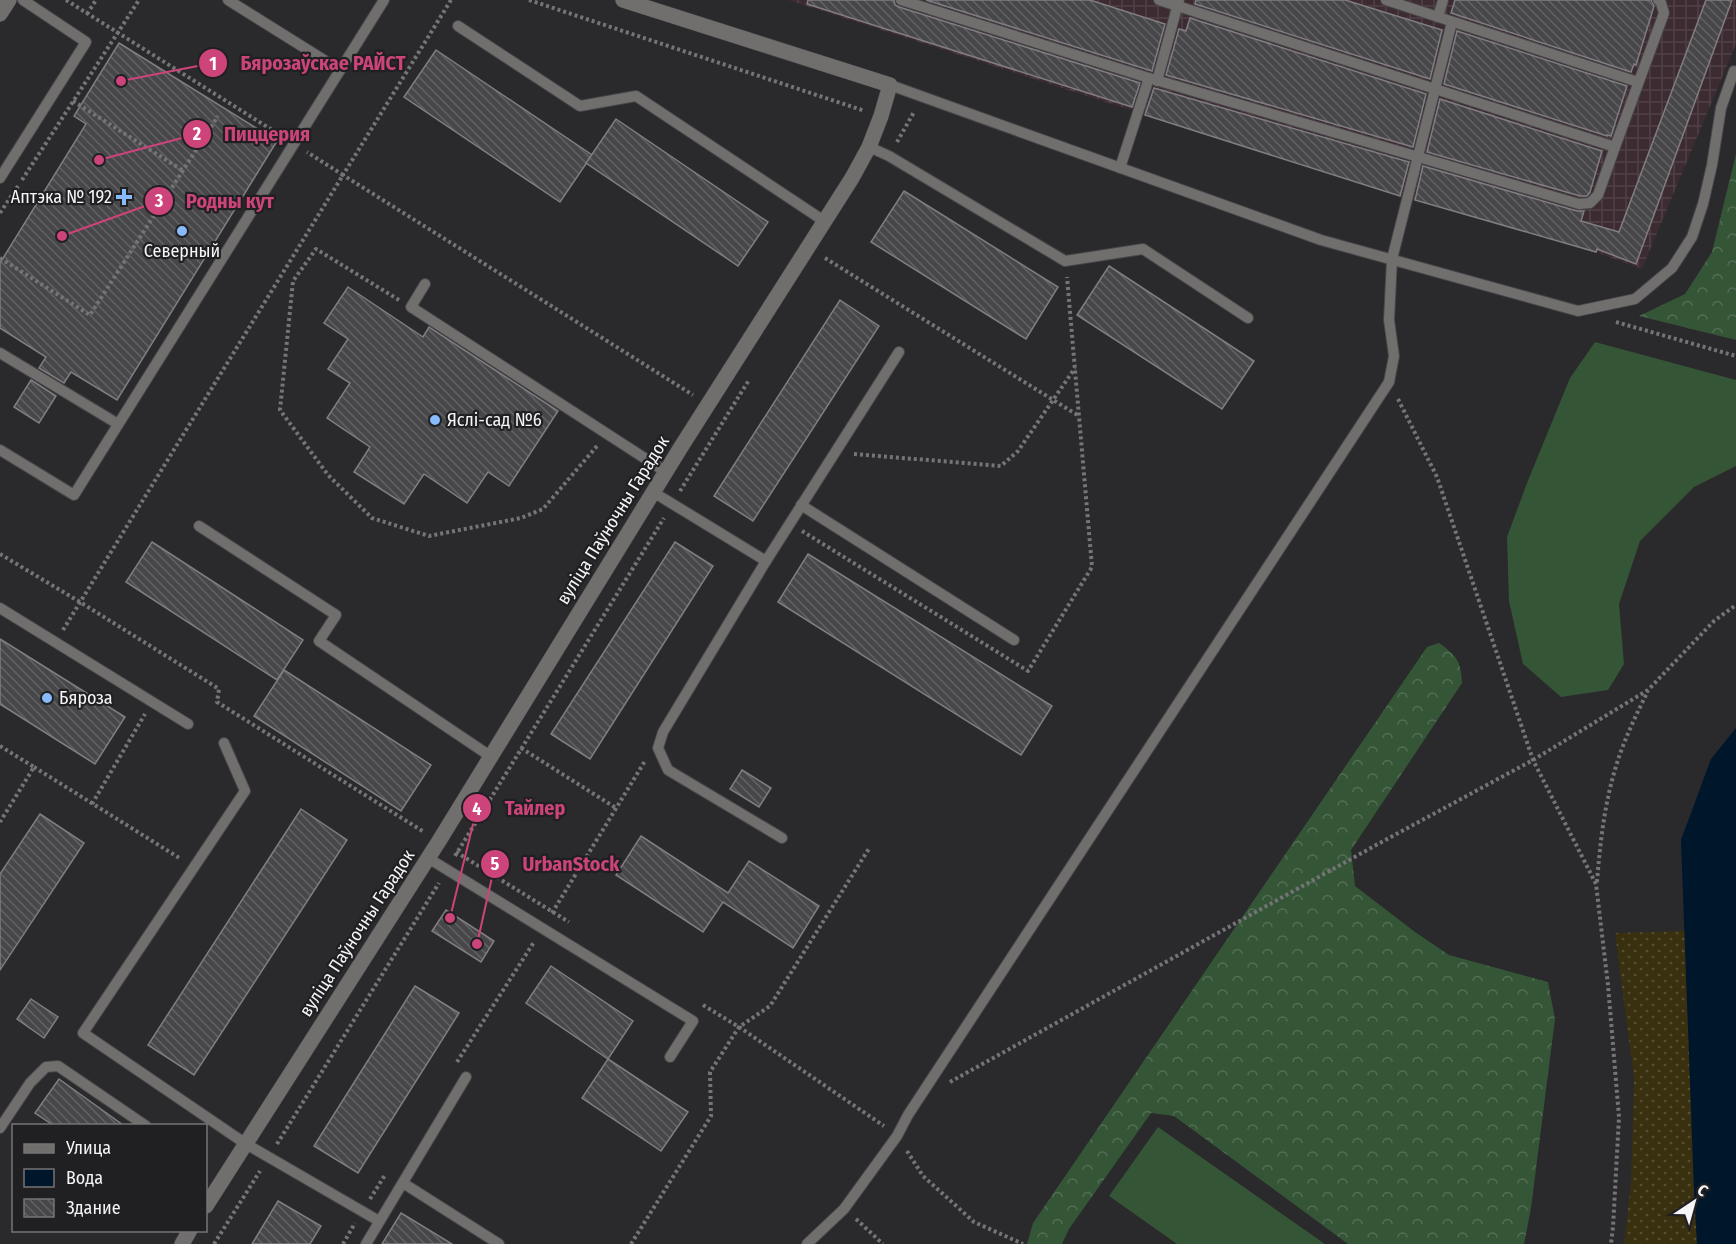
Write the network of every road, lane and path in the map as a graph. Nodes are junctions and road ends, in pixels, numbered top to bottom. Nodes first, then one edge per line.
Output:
1 (9, 0) edge
2 (23, 0) edge
3 (66, 0) edge
4 (96, 0) edge
5 (139, 0) edge
6 (228, 0) edge
7 (384, 0) edge
8 (451, 0) edge
9 (530, 0) edge
10 (623, 0) edge
11 (901, 0) edge
12 (1159, 0) edge
13 (1386, 0) edge
14 (1443, 0) edge
15 (1658, 0) edge
16 (1178, 3) edge
17 (0, 14) edge
18 (87, 14) junction
19 (1438, 17) junction
20 (1452, 22) junction
21 (458, 26) dead end
22 (118, 33) junction
23 (340, 70) junction
24 (1734, 71) dead end
25 (1153, 80) junction
26 (1638, 82) junction
27 (890, 86) junction
28 (1434, 89) junction
29 (922, 97) junction
30 (73, 101) junction
31 (866, 111) dead end
32 (218, 116) dead end
33 (294, 144) junction
34 (869, 147) junction
35 (1615, 147) junction
36 (889, 156) junction
37 (1417, 157) junction
38 (1120, 168) junction
39 (182, 170) junction
40 (343, 175) junction
41 (0, 178) edge
42 (0, 213) edge
43 (824, 220) junction
44 (831, 249) dead end
45 (0, 258) edge
46 (825, 258) junction
47 (1392, 259) junction
48 (1065, 261) junction
49 (819, 268) dead end
50 (425, 284) dead end
51 (411, 307) junction
52 (1248, 318) dead end
53 (1612, 321) dead end
54 (899, 352) dead end
55 (0, 353) edge
56 (1736, 356) edge
57 (1075, 368) junction
58 (751, 376) dead end
59 (1389, 382) junction
60 (693, 395) dead end
61 (1053, 400) junction
62 (1079, 416) junction
63 (118, 424) junction
64 (607, 434) junction
65 (0, 450) edge
66 (835, 452) junction
67 (666, 472) junction
68 (653, 492) junction
69 (672, 504) junction
70 (801, 505) junction
71 (790, 524) junction
72 (199, 526) dead end
73 (0, 554) edge
74 (766, 561) junction
75 (80, 602) junction
76 (1736, 605) edge
77 (0, 608) edge
78 (1014, 640) dead end
79 (56, 642) junction
80 (1648, 690) junction
81 (145, 714) dead end
82 (188, 724) dead end
83 (224, 743) dead end
84 (0, 746) edge
85 (521, 748) junction
86 (490, 756) junction
87 (645, 760) dead end
88 (1533, 760) junction
89 (34, 767) junction
90 (92, 804) junction
91 (616, 808) junction
92 (0, 822) edge
93 (422, 831) dead end
94 (782, 838) dead end
95 (870, 847) dead end
96 (428, 858) junction
97 (193, 867) junction
98 (447, 870) junction
99 (1596, 884) junction
100 (542, 929) junction
101 (670, 1057) dead end
102 (453, 1069) dead end
103 (466, 1077) dead end
104 (949, 1083) dead end
105 (145, 1124) edge
106 (0, 1128) edge
107 (246, 1144) junction
108 (269, 1158) junction
109 (388, 1170) dead end
110 (403, 1183) junction
111 (207, 1202) edge
112 (844, 1209) junction
113 (363, 1210) junction
114 (379, 1221) junction
115 (214, 1244) edge
116 (343, 1244) edge
117 (366, 1244) edge
118 (499, 1244) edge
119 (631, 1244) edge
120 (807, 1244) edge
121 (883, 1244) edge
122 (1611, 1244) edge

1 - 17 street
2 - 41 lane
3 - 18 path
4 - 18 path
5 - 22 path
6 - 23 lane
7 - 23 lane
8 - 40 path
9 - 31 path
10 - 27 street
11 - 25 lane
12 - 16 lane
13 - 19 lane
14 - 19 lane
15 - 26 lane
16 - 25 lane
16 - 28 lane
18 - 22 path
19 - 20 lane
20 - 26 lane
20 - 28 lane
21 - 43 lane
22 - 30 path
22 - 33 path
23 - 33 lane
24 - 47 lane
25 - 37 lane
25 - 38 lane
26 - 35 lane
27 - 29 lane
27 - 34 street, вуліца Паўночны Гарадок
28 - 35 lane
28 - 37 lane
29 - 36 path
29 - 38 lane
30 - 39 path
30 - 42 path
32 - 39 path
33 - 40 path
33 - 63 lane
34 - 36 lane
34 - 43 street, вуліца Паўночны Гарадок
35 - 37 lane
36 - 48 lane
37 - 47 lane
38 - 47 lane
39 - 45 path
40 - 60 path
40 - 75 path
43 - 67 street, вуліца Паўночны Гарадок
44 - 46 path
46 - 49 path
46 - 61 path
47 - 59 lane
48 - 52 lane
48 - 57 path
50 - 51 lane
51 - 64 lane
51 - 64 path
53 - 56 path
54 - 66 lane
55 - 63 lane
57 - 61 path
57 - 62 path
58 - 69 path
59 - 88 path
59 - 112 lane
61 - 62 path
61 - 66 path
62 - 71 path
63 - 65 lane
64 - 67 lane
66 - 70 lane
67 - 68 street, вуліца Паўночны Гарадок
68 - 69 lane
68 - 86 street, вуліца Паўночны Гарадок
69 - 74 lane
69 - 85 path
70 - 71 lane
70 - 78 lane
71 - 74 lane
72 - 86 lane
73 - 75 path
74 - 94 lane
75 - 79 path
75 - 93 path
76 - 80 path
77 - 79 lane
79 - 82 lane
80 - 88 path
80 - 99 path
81 - 90 path
83 - 97 lane
84 - 89 path
85 - 91 path
85 - 98 path
86 - 96 street, вуліца Паўночны Гарадок
87 - 91 path
88 - 99 path
88 - 104 path
89 - 90 path
89 - 92 path
90 - 97 path
91 - 100 path
95 - 119 path
96 - 98 lane
96 - 107 street, вуліца Паўночны Гарадок
97 - 107 lane
98 - 100 lane
98 - 108 path
99 - 122 path
100 - 101 lane
100 - 102 path
103 - 110 lane
105 - 106 lane
107 - 108 lane
107 - 111 street, вуліца Паўночны Гарадок
108 - 113 lane
108 - 115 path
109 - 113 path
110 - 114 lane
110 - 118 lane
112 - 120 lane
112 - 121 path
113 - 114 lane
113 - 116 path
114 - 117 lane

